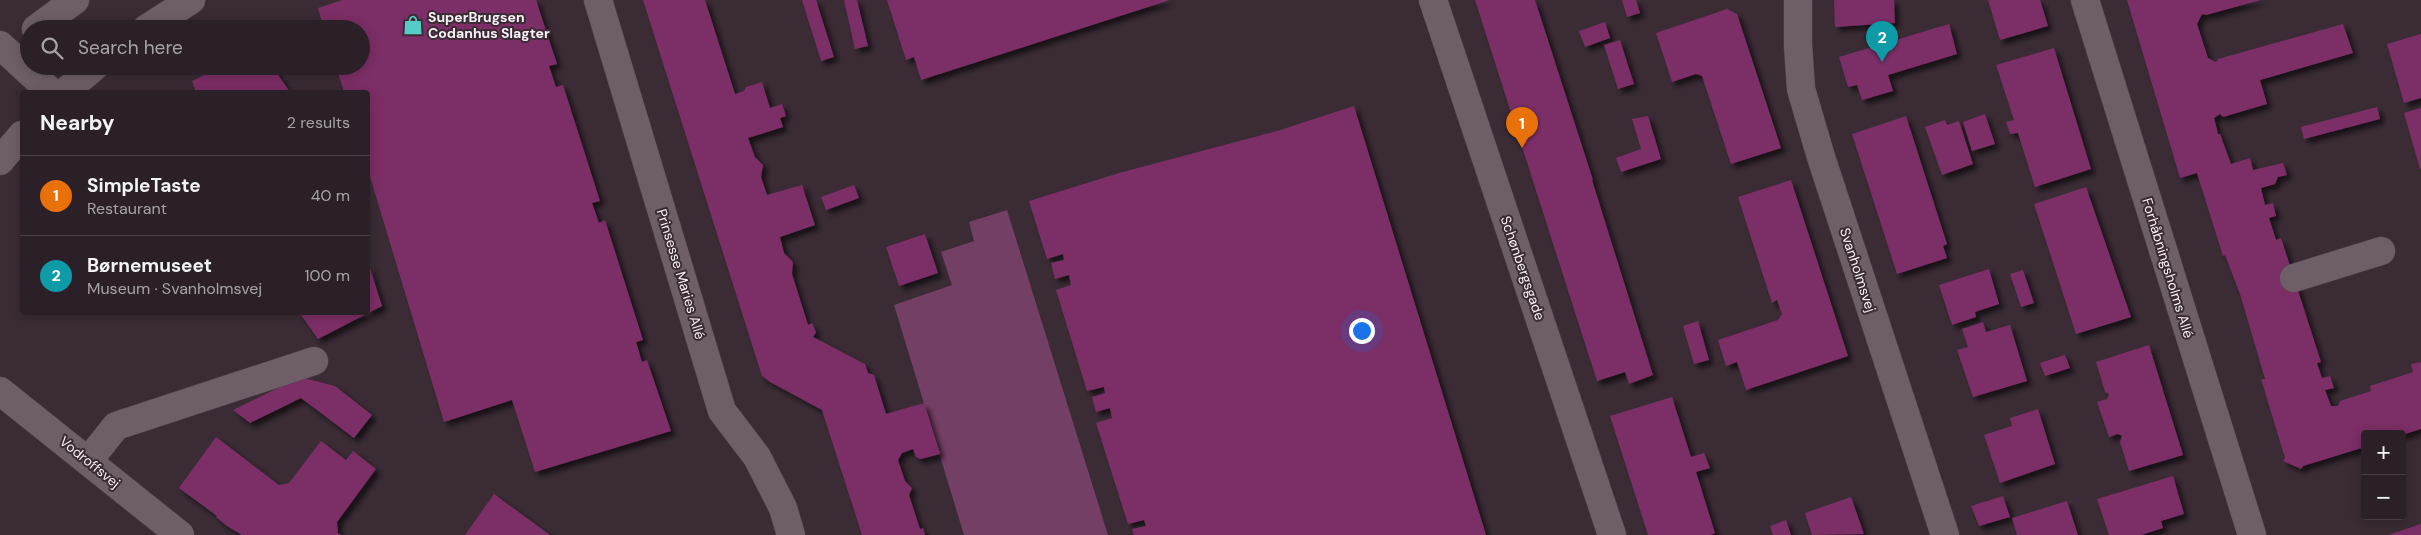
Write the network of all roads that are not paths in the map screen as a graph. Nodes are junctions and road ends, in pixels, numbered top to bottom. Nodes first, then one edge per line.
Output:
1 (75, 0) edge
2 (191, 0) edge
3 (598, 0) edge
4 (1433, 0) edge
5 (1798, 0) edge
6 (2085, 0) edge
7 (48, 20) edge
8 (160, 20) edge
9 (20, 41) edge
10 (3, 53) edge
11 (20, 67) edge
12 (30, 75) edge
13 (85, 75) edge
14 (49, 90) edge
15 (67, 90) edge
16 (20, 137) edge
17 (0, 161) edge
18 (2382, 251) dead end
19 (2294, 278) dead end
20 (314, 360) dead end
21 (0, 391) edge
22 (89, 460) junction
23 (180, 535) edge
24 (791, 535) edge
25 (1612, 535) edge
26 (1945, 535) edge
27 (2252, 535) edge

1 - 7 street
2 - 8 street
3 - 24 street, Prinsesse Maries Allé
4 - 25 street, Schønbergsgade
5 - 26 street, Svanholmsvej
6 - 27 street, Forhåbningsholms Allé
9 - 10 street
10 - 11 street
12 - 14 street
13 - 15 street
16 - 17 street
18 - 19 street
20 - 22 street
21 - 22 street, Vodroffsvej
22 - 23 street, Vodroffsvej

